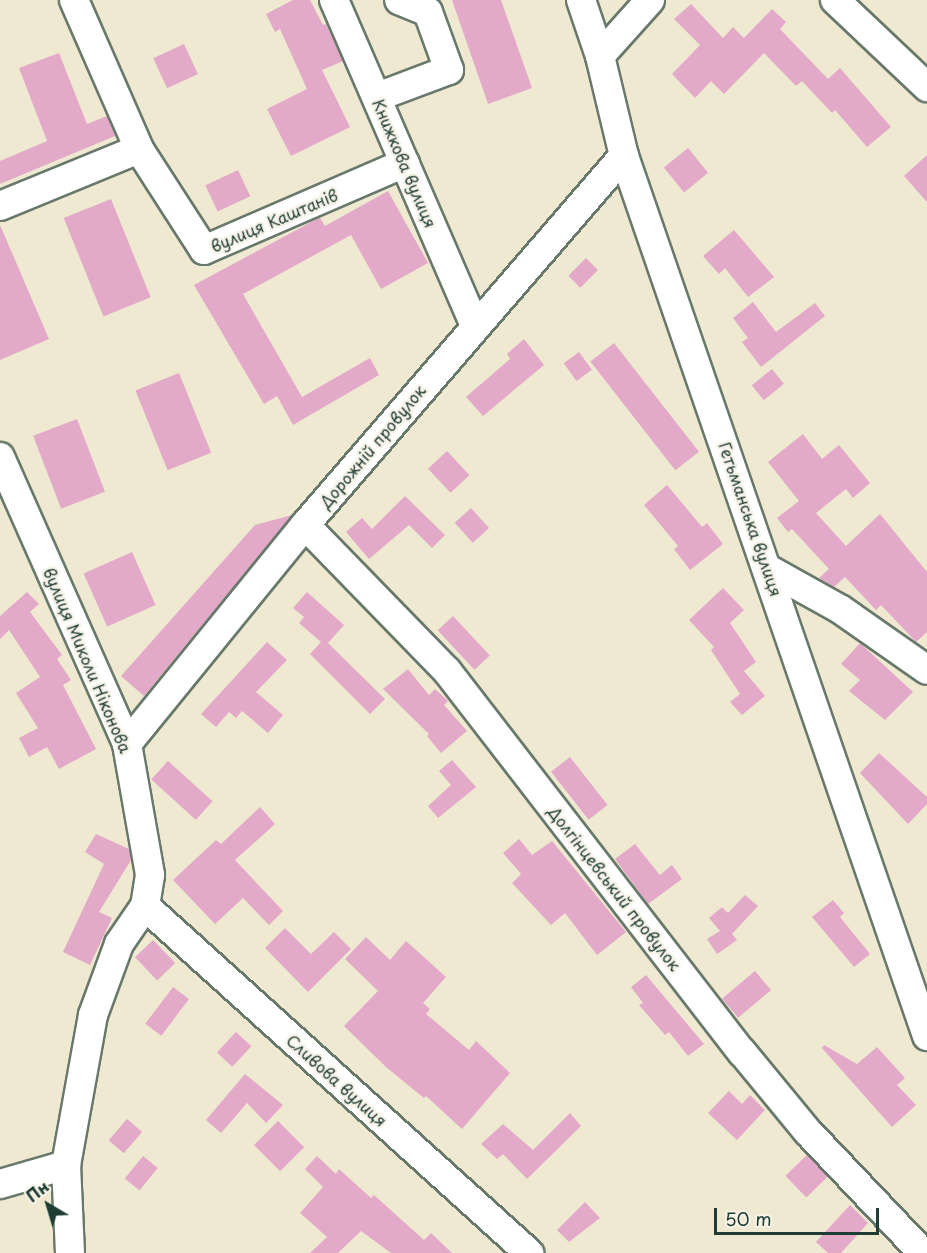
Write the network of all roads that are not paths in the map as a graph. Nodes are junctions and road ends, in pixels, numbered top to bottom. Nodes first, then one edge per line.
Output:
1 (74, 0) edge
2 (334, 0) edge
3 (399, 0) edge
4 (581, 0) edge
5 (650, 0) edge
6 (836, 0) edge
7 (600, 56) junction
8 (927, 87) edge
9 (377, 97) junction
10 (139, 149) junction
11 (624, 156) junction
12 (405, 163) junction
13 (0, 206) edge
14 (474, 326) junction
15 (0, 458) edge
16 (305, 525) junction
17 (768, 569) junction
18 (927, 670) edge
19 (127, 744) junction
20 (145, 906) junction
21 (927, 1036) edge
22 (66, 1165) junction
23 (0, 1184) edge
24 (70, 1253) edge
25 (530, 1253) edge
26 (923, 1253) edge

1 - 10 street, вулиця Каштанів
2 - 9 street, Книжкова вулиця
3 - 9 street
4 - 7 street, Гетьманська вулиця
5 - 7 street
6 - 8 street
7 - 11 street, Гетьманська вулиця
9 - 12 street, Книжкова вулиця
10 - 12 street, вулиця Каштанів
10 - 13 street
11 - 14 street, Дорожній провулок
11 - 17 street, Гетьманська вулиця
12 - 14 street, Книжкова вулиця
14 - 16 street, Дорожній провулок
15 - 19 street, вулиця Миколи Ніконова
16 - 19 street, Дорожній провулок
16 - 26 street, Долгінцевський провулок
17 - 18 street
17 - 21 street, Гетьманська вулиця
19 - 20 street, вулиця Миколи Ніконова
20 - 22 street
20 - 25 street, Сливова вулиця
22 - 23 street
22 - 24 street

